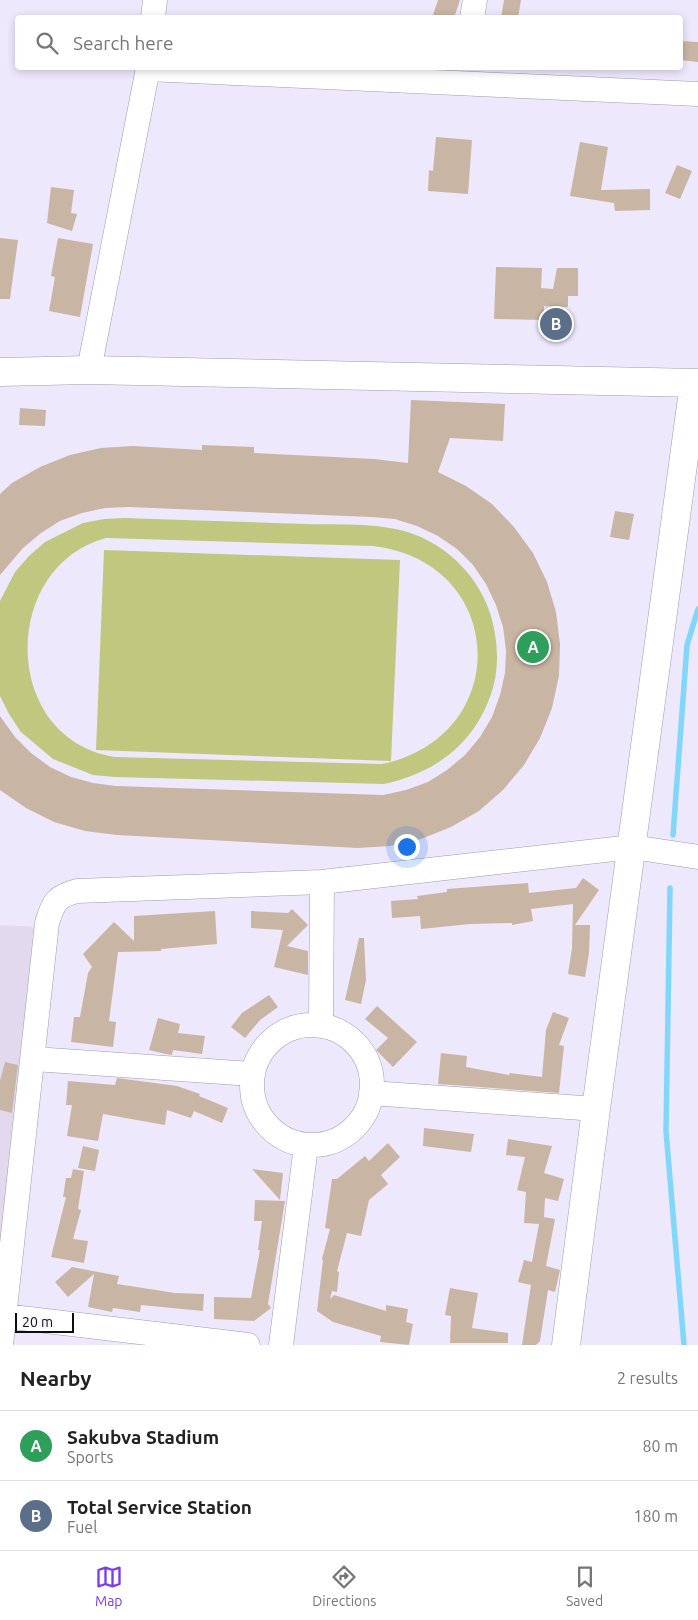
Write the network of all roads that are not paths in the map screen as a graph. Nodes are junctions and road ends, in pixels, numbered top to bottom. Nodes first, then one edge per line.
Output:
1 (155, 0) edge
2 (475, 0) edge
3 (153, 15) edge
4 (472, 15) edge
5 (148, 70) edge
6 (253, 70) edge
7 (462, 74) edge
8 (698, 94) edge
9 (89, 370) junction
10 (0, 372) edge
11 (697, 379) edge
12 (632, 847) junction
13 (698, 857) edge
14 (322, 882) junction
15 (321, 1026) junction
16 (34, 1059) junction
17 (252, 1074) junction
18 (371, 1093) junction
19 (596, 1109) junction
20 (306, 1146) junction
21 (4, 1316) junction
22 (1, 1345) edge
23 (248, 1345) edge
24 (281, 1345) edge
25 (566, 1345) edge

1 - 3 street
2 - 4 street
5 - 9 street
6 - 7 street
7 - 8 street
9 - 10 street
9 - 11 street
11 - 12 street
12 - 13 street
12 - 14 street
12 - 19 street
14 - 15 street
14 - 16 street
15 - 17 street
15 - 18 street
16 - 17 street
16 - 21 street
17 - 20 street
18 - 19 street
18 - 20 street
19 - 25 street
20 - 24 street
21 - 22 street
21 - 23 street

